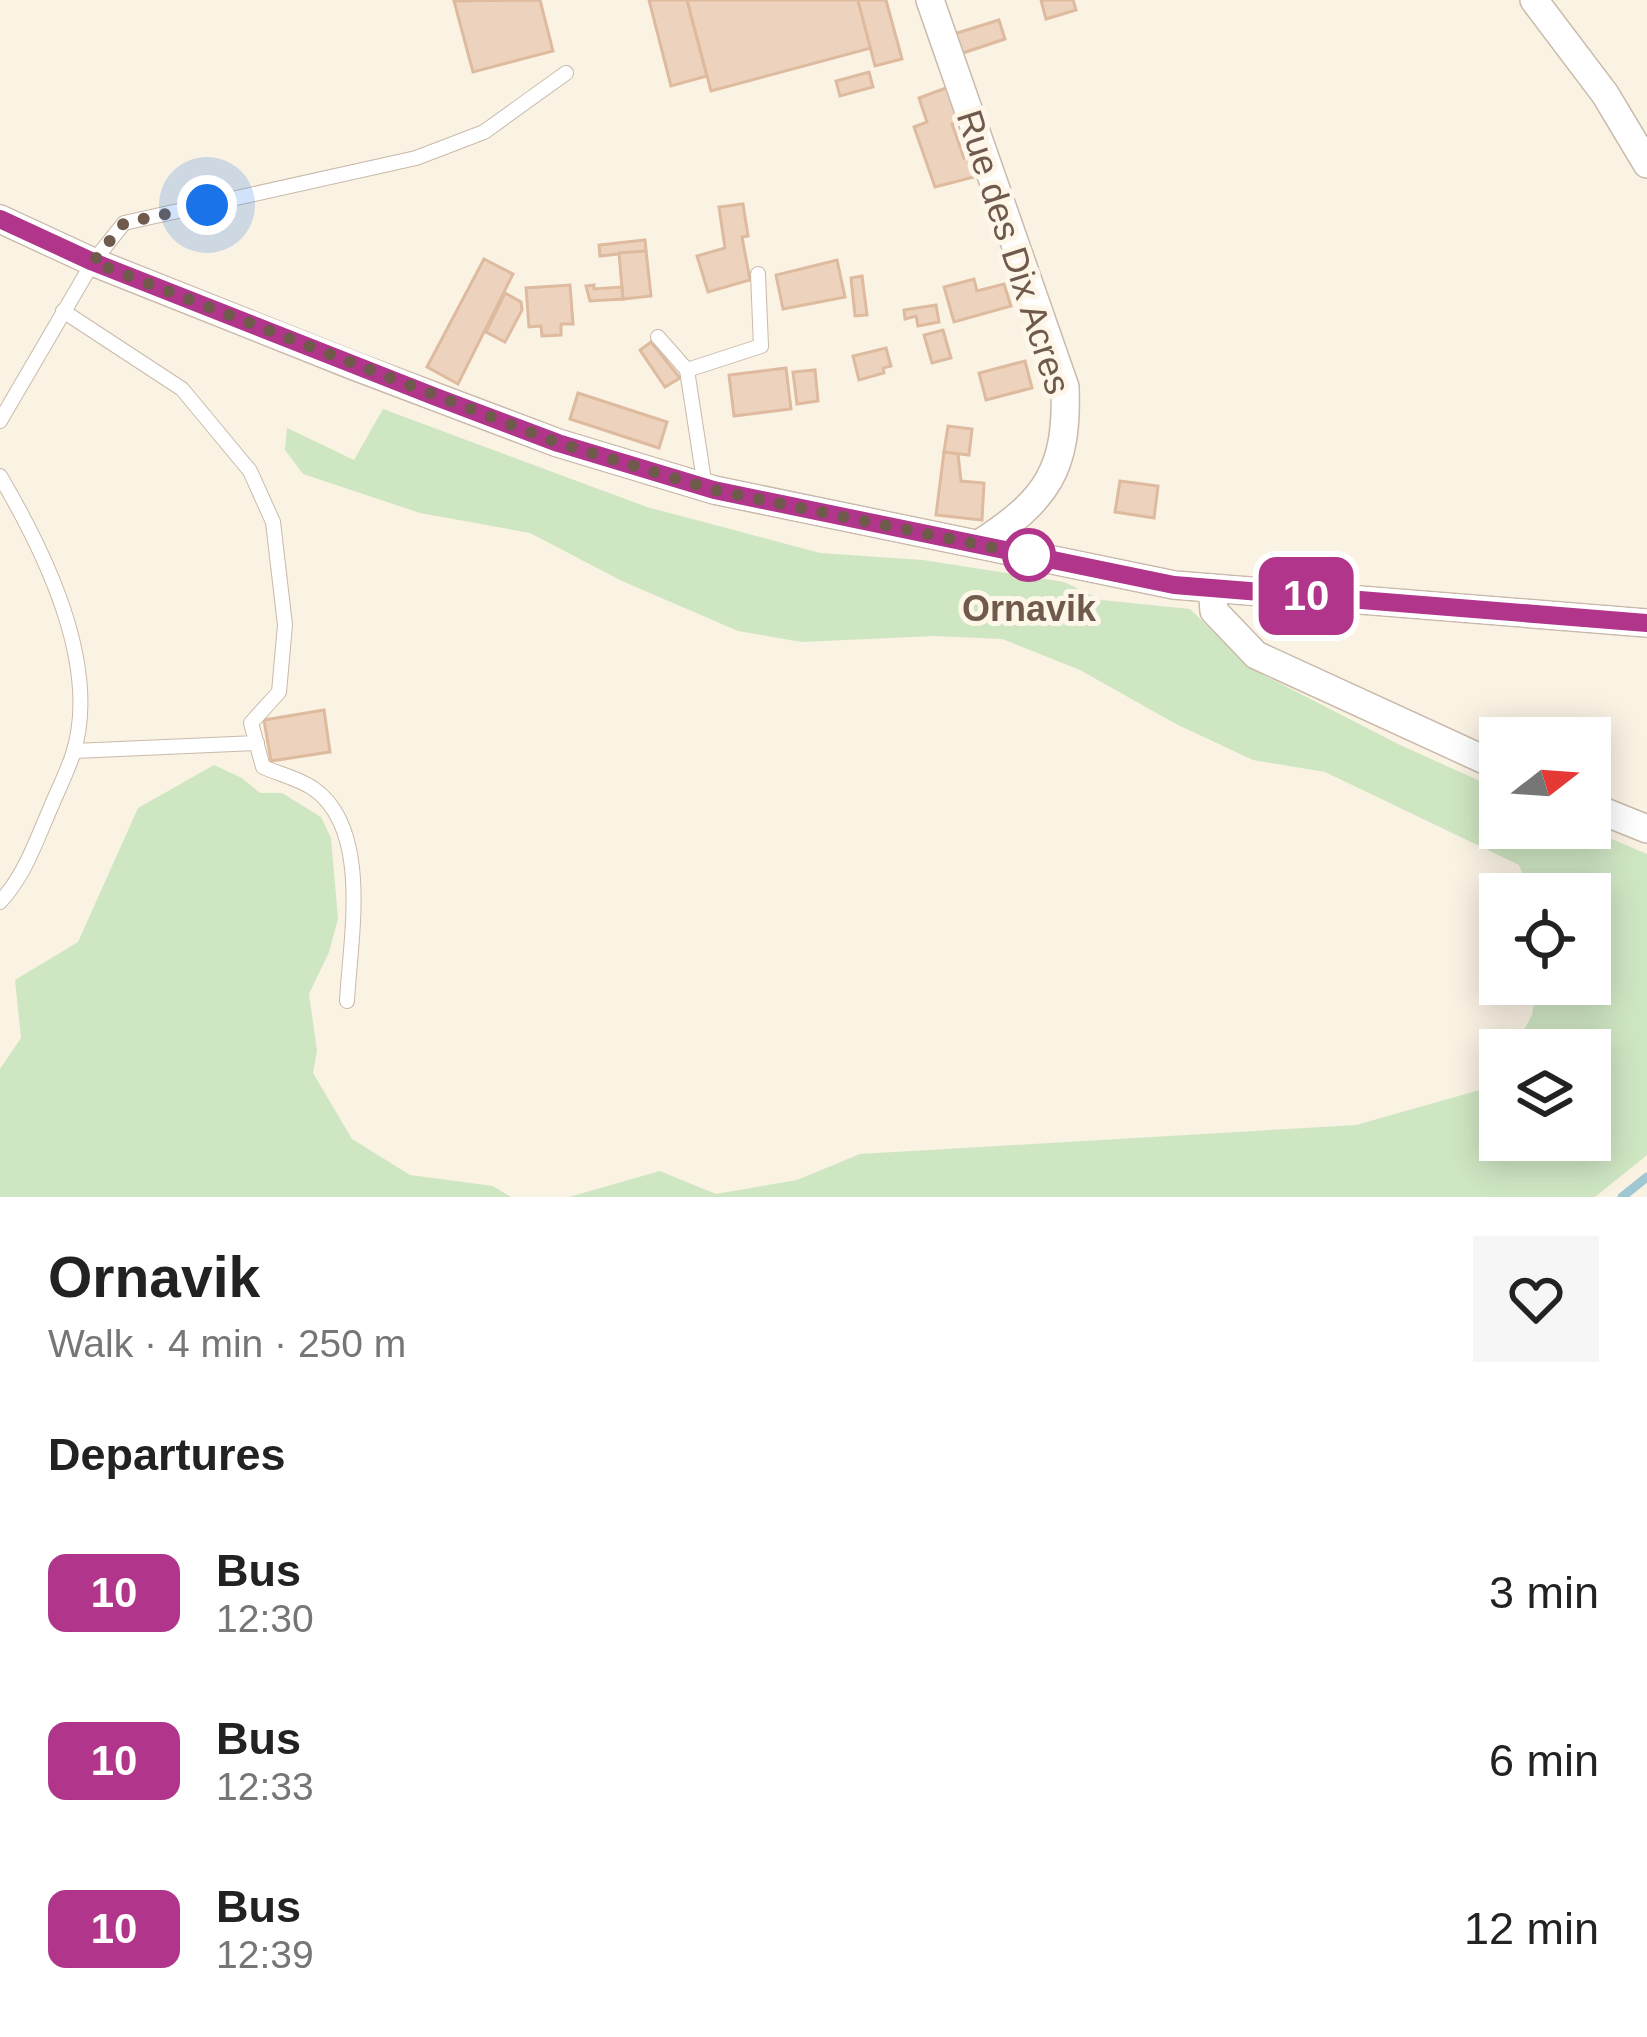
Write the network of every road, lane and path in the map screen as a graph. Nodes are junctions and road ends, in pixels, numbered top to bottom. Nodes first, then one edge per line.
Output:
1 (930, 0) edge
2 (1534, 0) edge
3 (566, 73) dead end
4 (1647, 164) edge
5 (0, 220) edge
6 (93, 262) junction
7 (758, 274) dead end
8 (63, 311) junction
9 (658, 337) dead end
10 (687, 370) junction
11 (0, 422) edge
12 (0, 476) edge
13 (705, 487) junction
14 (979, 544) junction
15 (1212, 588) junction
16 (1647, 622) edge
17 (257, 743) junction
18 (74, 751) junction
19 (1479, 757) edge
20 (1611, 814) edge
21 (1647, 829) edge
22 (0, 902) edge
23 (347, 1001) dead end

1 - 14 street, Rue des Dix Acres
2 - 4 street
3 - 6 lane
5 - 6 street
6 - 8 lane
6 - 13 street
7 - 10 lane
8 - 11 lane
8 - 17 lane
9 - 10 lane
10 - 13 lane
12 - 18 lane
13 - 14 street
14 - 15 street
15 - 16 street
15 - 19 street
17 - 18 lane
17 - 23 lane
18 - 22 lane
20 - 21 street

